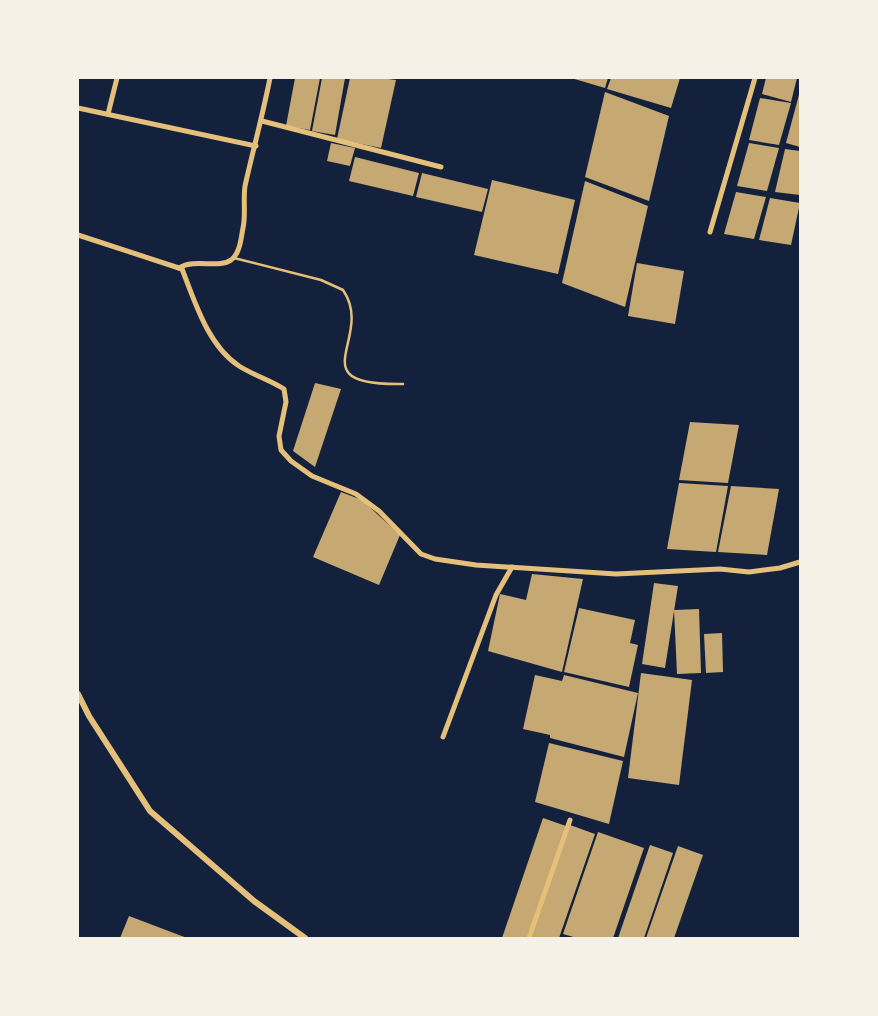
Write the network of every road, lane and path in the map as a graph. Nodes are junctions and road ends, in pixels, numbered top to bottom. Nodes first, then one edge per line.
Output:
1 (117, 78) edge
2 (270, 78) edge
3 (755, 78) edge
4 (78, 108) edge
5 (108, 114) junction
6 (262, 121) junction
7 (256, 146) junction
8 (441, 167) dead end
9 (710, 232) dead end
10 (78, 235) edge
11 (233, 258) junction
12 (179, 268) junction
13 (403, 384) dead end
14 (800, 562) edge
15 (512, 567) junction
16 (78, 694) edge
17 (443, 737) dead end
18 (570, 820) dead end
19 (305, 938) edge
20 (529, 938) edge

1 - 5 street
2 - 6 street
3 - 9 street
4 - 5 street
5 - 7 street
6 - 7 street
6 - 8 street
7 - 11 street
10 - 12 street
11 - 12 street
11 - 13 lane
12 - 15 street
14 - 15 street
15 - 17 street
16 - 19 street
18 - 20 street

